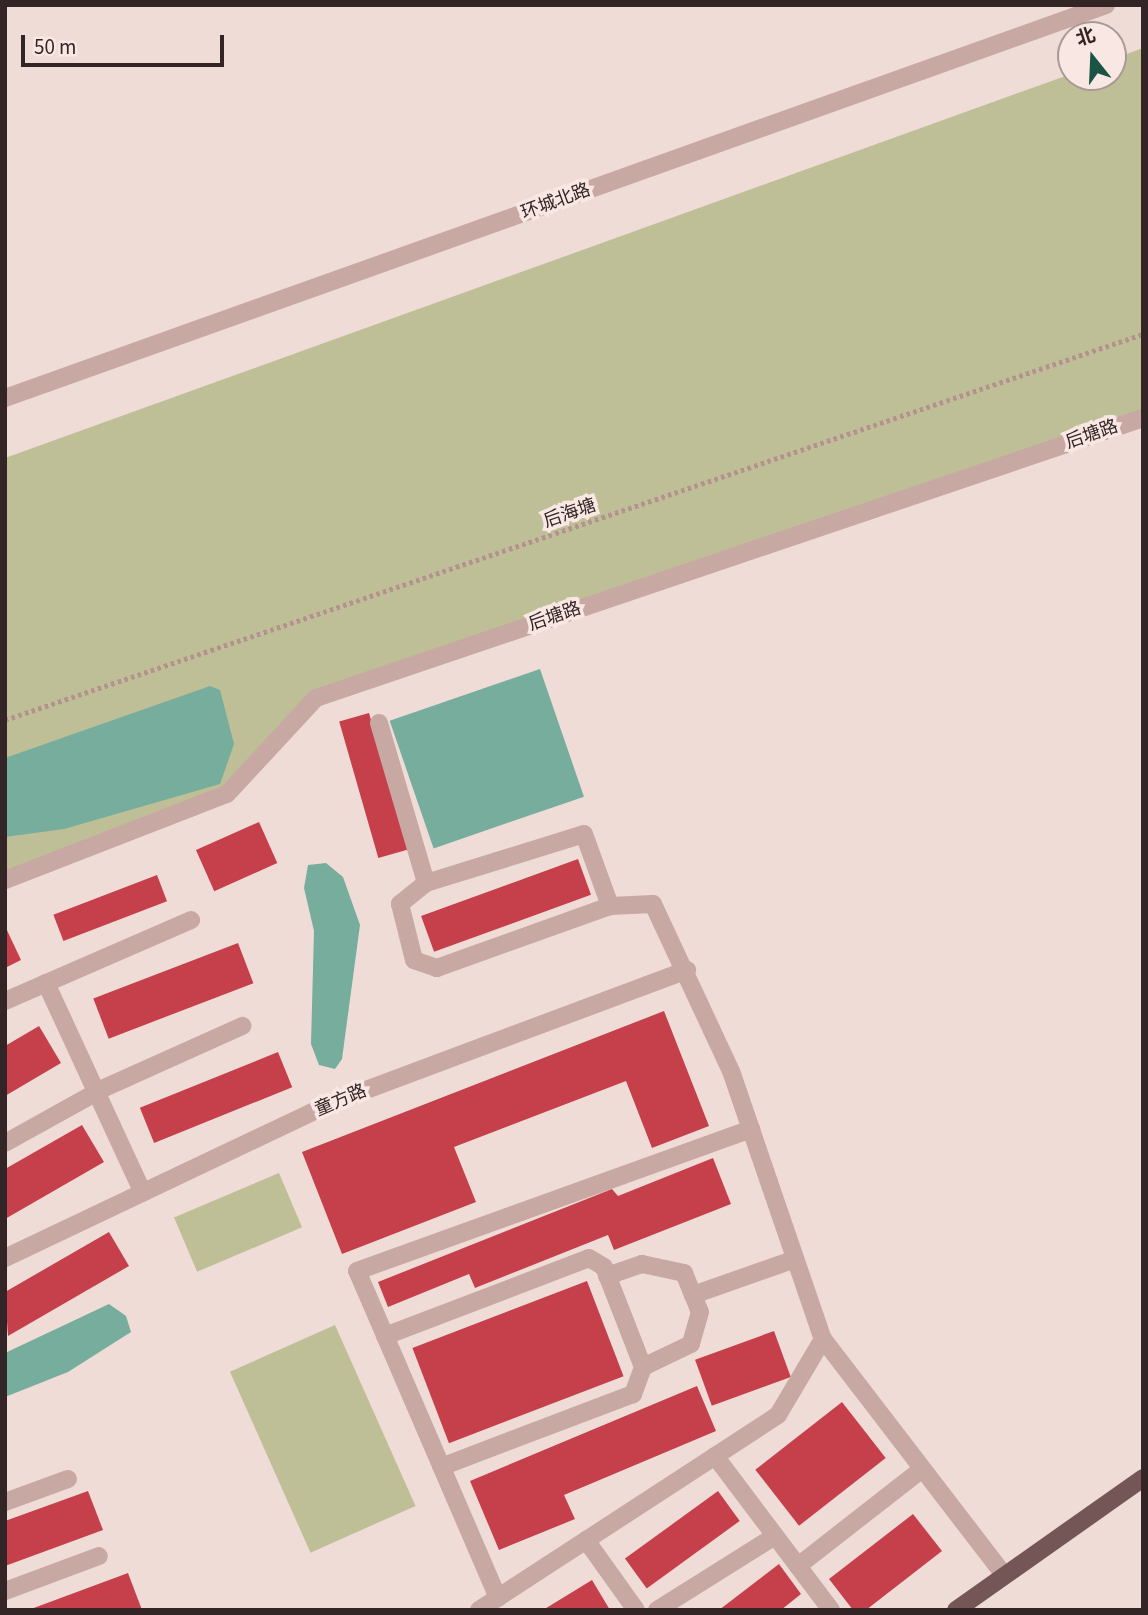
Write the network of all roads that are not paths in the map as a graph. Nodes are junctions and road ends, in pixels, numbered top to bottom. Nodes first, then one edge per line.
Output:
1 (1094, 7) edge
2 (5, 398) edge
3 (1143, 418) edge
4 (379, 723) dead end
5 (5, 880) edge
6 (426, 883) junction
7 (610, 906) junction
8 (191, 920) dead end
9 (687, 970) junction
10 (46, 983) junction
11 (5, 1001) edge
12 (242, 1026) dead end
13 (96, 1092) junction
14 (751, 1129) junction
15 (5, 1143) edge
16 (143, 1193) junction
17 (5, 1258) edge
18 (795, 1259) junction
19 (607, 1276) junction
20 (693, 1295) junction
21 (385, 1336) junction
22 (822, 1339) junction
23 (643, 1367) junction
24 (715, 1456) junction
25 (441, 1467) junction
26 (922, 1469) junction
27 (1143, 1478) edge
28 (68, 1479) dead end
29 (5, 1502) edge
30 (775, 1536) junction
31 (586, 1540) junction
32 (99, 1556) dead end
33 (798, 1566) junction
34 (1004, 1576) junction
35 (5, 1591) edge
36 (498, 1598) junction
37 (479, 1610) edge
38 (636, 1610) edge
39 (657, 1610) edge
40 (831, 1610) edge
41 (956, 1610) edge

1 - 2 street, 环城北路
3 - 5 street, 后塘路
4 - 6 street
6 - 7 street
6 - 7 street
7 - 9 street
8 - 10 street
9 - 14 street
9 - 16 street, 童方路
10 - 11 street
10 - 13 street
12 - 13 street
13 - 15 street
13 - 16 street
14 - 18 street
14 - 21 street
16 - 17 street, 童方路
18 - 20 street
18 - 22 street
19 - 20 street
19 - 21 street
19 - 23 street
20 - 23 street
21 - 25 street
22 - 24 street
22 - 26 street
23 - 25 street
24 - 30 street
24 - 31 street
25 - 36 street
26 - 33 street
26 - 34 street
27 - 34 main road
28 - 29 street
30 - 33 street
30 - 39 street
31 - 36 street
31 - 38 street
32 - 35 street
33 - 40 street
34 - 41 main road
36 - 37 street

